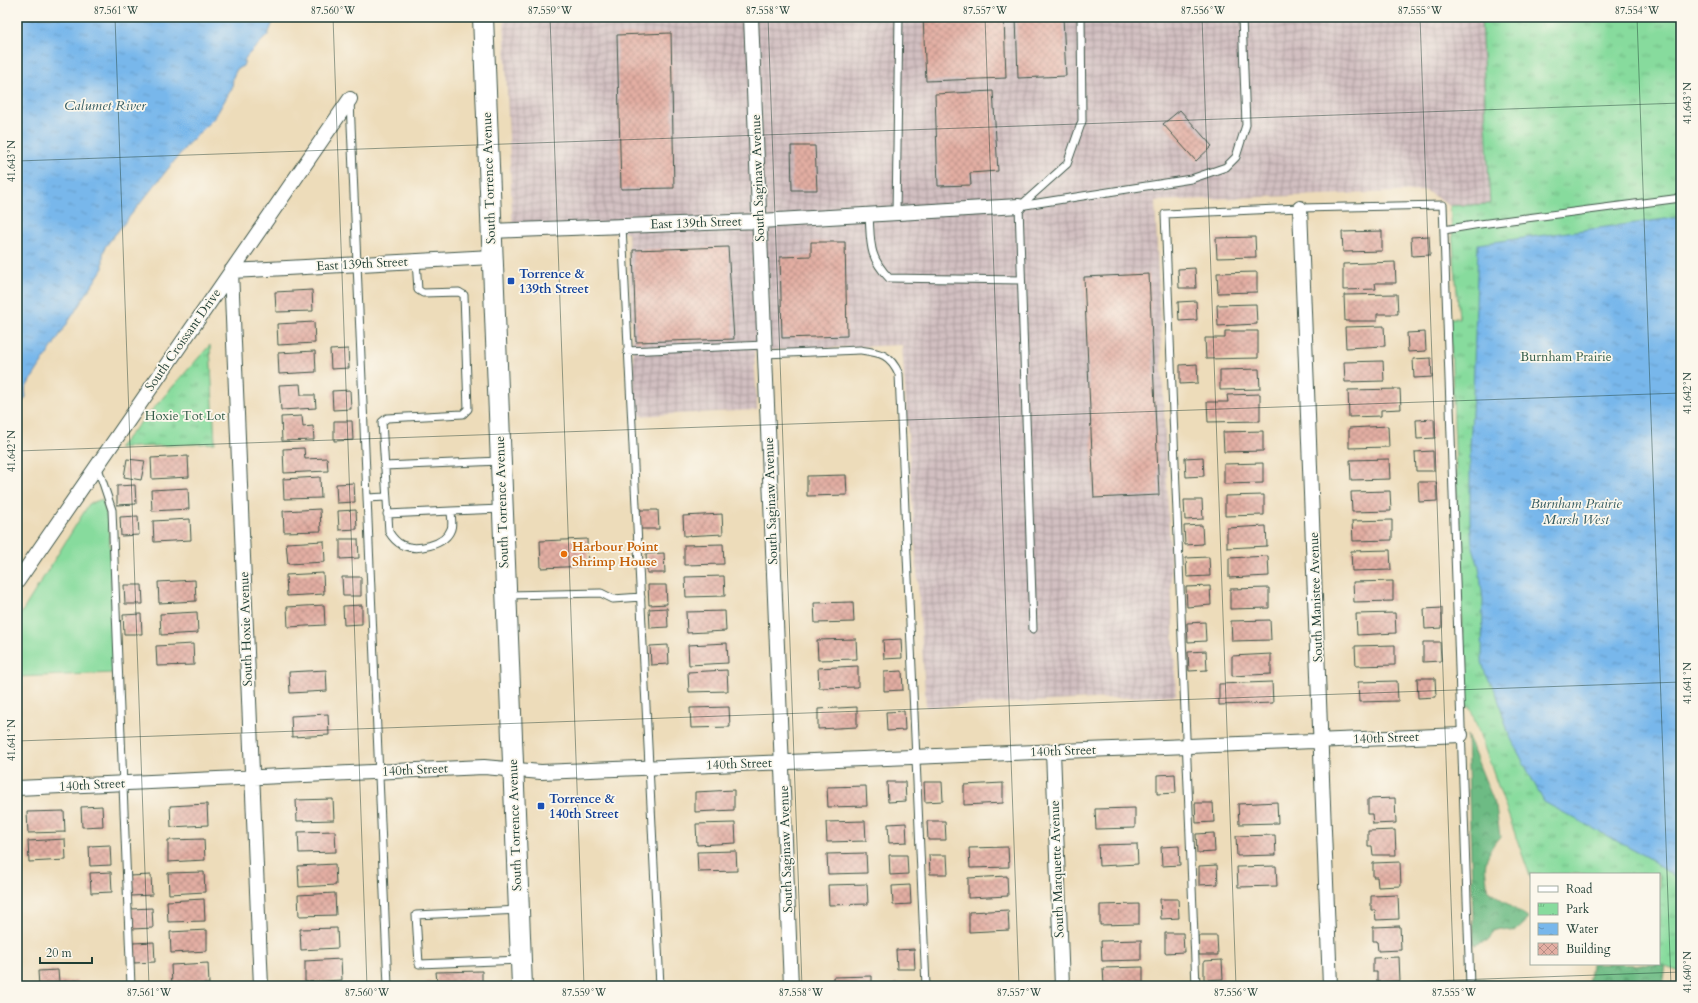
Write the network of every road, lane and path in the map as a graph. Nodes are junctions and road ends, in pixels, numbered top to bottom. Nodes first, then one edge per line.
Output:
1 (483, 17) edge
2 (751, 17) edge
3 (900, 17) edge
4 (1081, 17) edge
5 (1242, 17) edge
6 (350, 99) joint
7 (1681, 198) edge
8 (1020, 206) junction
9 (1300, 208) junction
10 (896, 213) junction
11 (869, 215) junction
12 (760, 221) junction
13 (622, 226) junction
14 (1444, 230) junction
15 (491, 231) junction
16 (492, 257) junction
17 (416, 261) junction
18 (357, 264) junction
19 (231, 271) junction
20 (1021, 280) junction
21 (765, 350) junction
22 (627, 351) junction
23 (501, 461) junction
24 (97, 465) junction
25 (384, 466) junction
26 (386, 497) junction
27 (367, 498) junction
28 (503, 509) junction
29 (451, 511) junction
30 (387, 514) junction
31 (17, 582) edge
32 (506, 595) junction
33 (641, 597) junction
34 (1032, 629) dead end
35 (1461, 735) junction
36 (1321, 740) junction
37 (1187, 746) junction
38 (1053, 751) junction
39 (917, 756) junction
40 (782, 762) junction
41 (650, 767) junction
42 (513, 769) junction
43 (379, 771) junction
44 (252, 777) junction
45 (122, 783) junction
46 (17, 788) edge
47 (519, 910) junction
48 (521, 960) junction
49 (131, 986) edge
50 (260, 986) edge
51 (388, 986) edge
52 (522, 986) edge
53 (660, 986) edge
54 (791, 986) edge
55 (926, 986) edge
56 (1062, 986) edge
57 (1196, 986) edge
58 (1330, 986) edge
59 (1470, 986) edge

1 - 15 main road, South Torrence Avenue
2 - 12 street, South Saginaw Avenue
3 - 10 lane
4 - 8 lane
5 - 8 lane
6 - 18 lane
6 - 19 street, South Croissant Drive
7 - 14 lane
8 - 10 street, East 139th Street
8 - 20 lane
9 - 14 lane
9 - 36 street, South Manistee Avenue
9 - 37 lane
10 - 11 street, East 139th Street
11 - 12 street, East 139th Street
11 - 20 lane
12 - 13 street, East 139th Street
12 - 21 street, South Saginaw Avenue
13 - 15 street, East 139th Street
13 - 22 lane
14 - 35 lane
15 - 16 main road, South Torrence Avenue
16 - 17 street, East 139th Street
16 - 23 main road, South Torrence Avenue
17 - 18 street, East 139th Street
17 - 25 lane
18 - 19 street, East 139th Street
18 - 27 lane
19 - 24 street, South Croissant Drive
19 - 44 street, South Hoxie Avenue
20 - 34 lane
21 - 22 lane
21 - 39 lane
21 - 40 street, South Saginaw Avenue
22 - 33 lane
23 - 25 lane
23 - 28 main road, South Torrence Avenue
24 - 31 street, South Croissant Drive
24 - 45 lane
25 - 26 lane
26 - 27 lane
26 - 30 lane
27 - 43 lane
28 - 29 lane
28 - 32 main road, South Torrence Avenue
29 - 30 lane
29 - 30 lane
32 - 33 lane
32 - 42 main road, South Torrence Avenue
33 - 41 lane
35 - 36 street, 140th Street
35 - 59 lane
36 - 37 street, 140th Street
36 - 58 street, South Manistee Avenue
37 - 38 street, 140th Street
37 - 57 lane
38 - 39 street, 140th Street
38 - 56 street, South Marquette Avenue
39 - 40 street, 140th Street
39 - 55 lane
40 - 41 street, 140th Street
40 - 54 street, South Saginaw Avenue
41 - 42 street, 140th Street
41 - 53 lane
42 - 43 street, 140th Street
42 - 47 main road, South Torrence Avenue
43 - 44 street, 140th Street
43 - 51 lane
44 - 45 street, 140th Street
44 - 50 street, South Hoxie Avenue
45 - 46 street, 140th Street
45 - 49 lane
47 - 48 main road, South Torrence Avenue
47 - 48 lane
48 - 52 main road, South Torrence Avenue

